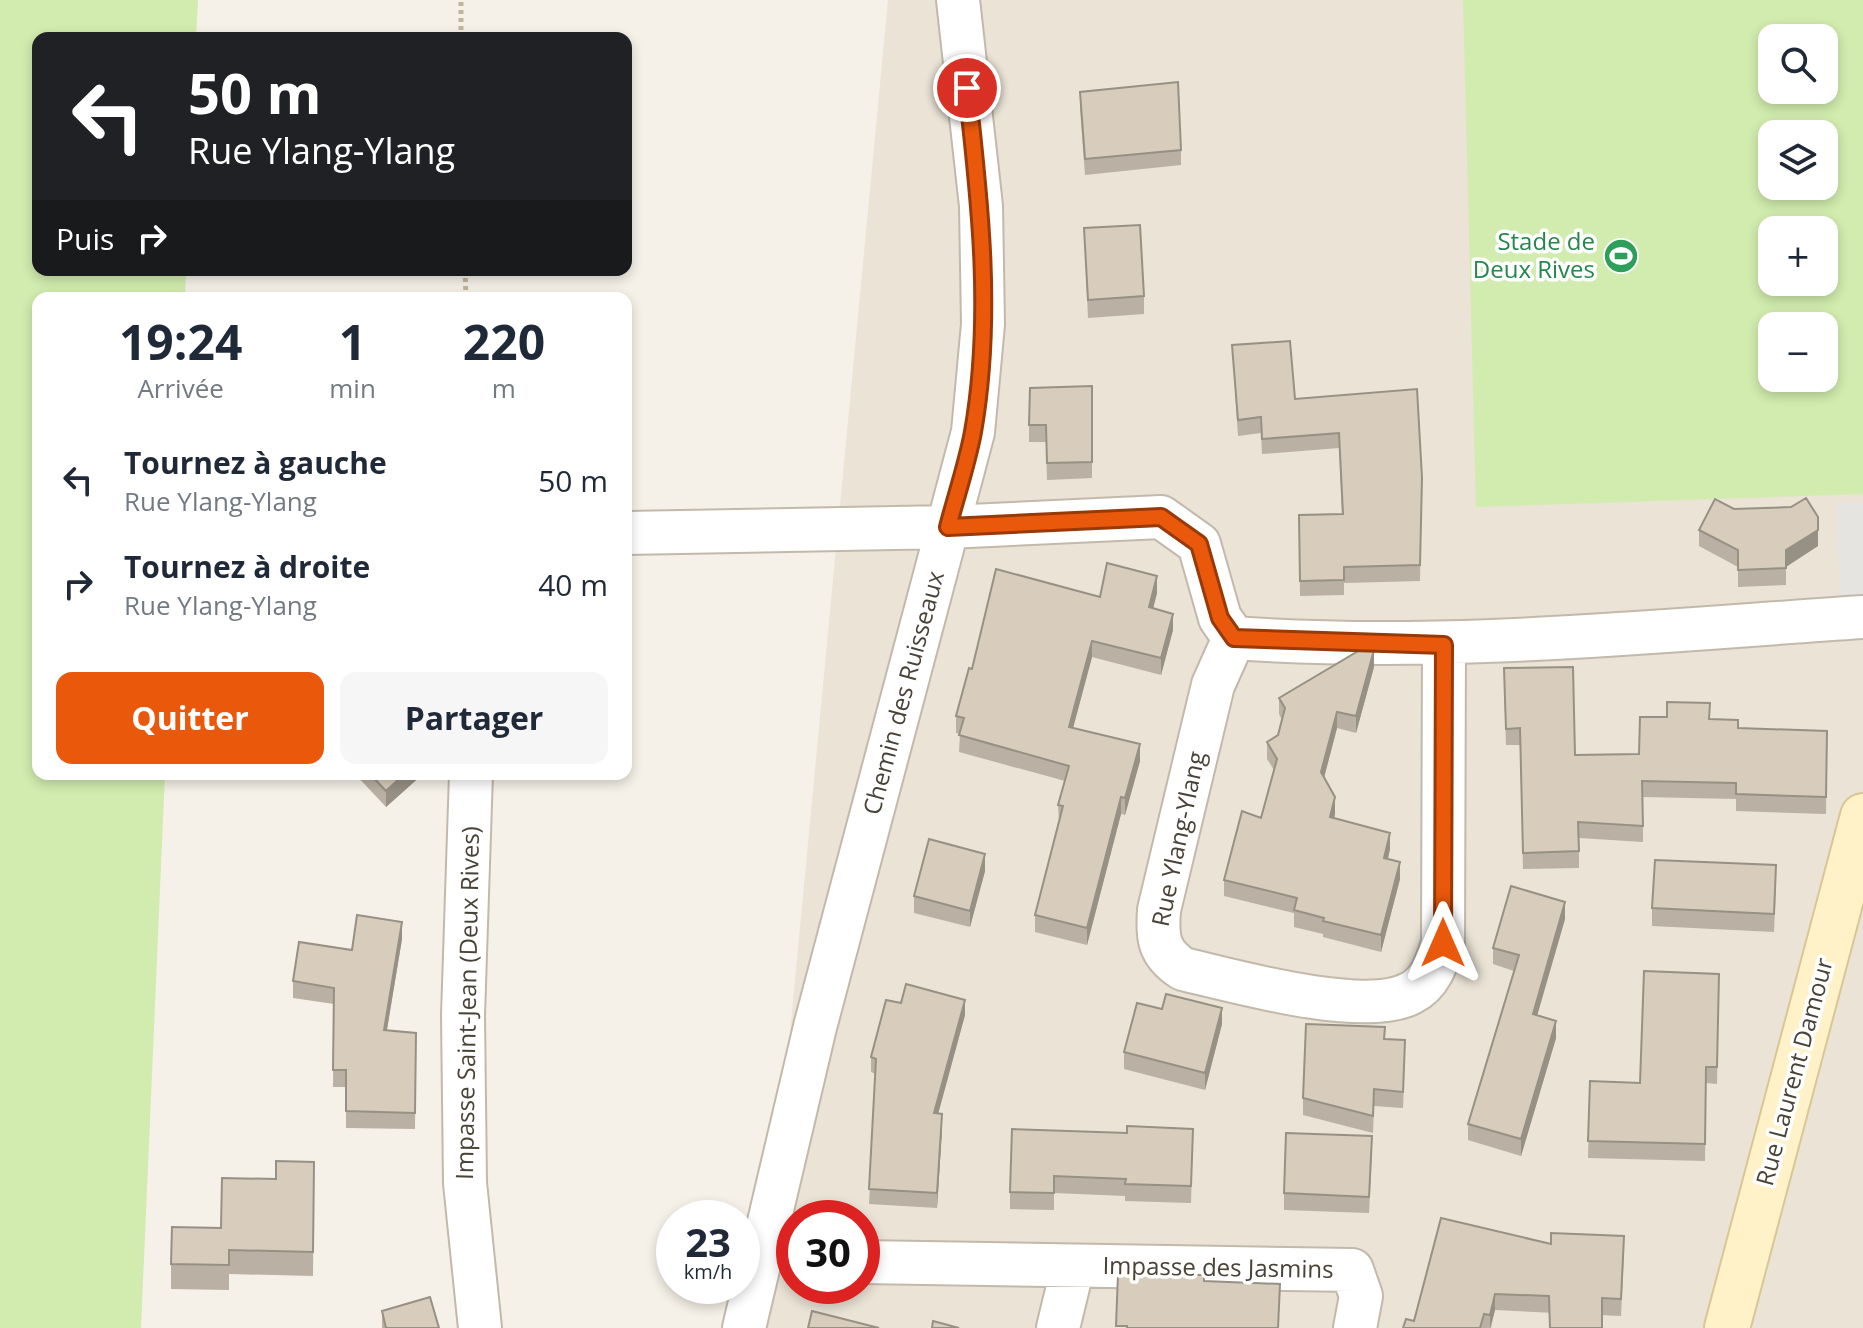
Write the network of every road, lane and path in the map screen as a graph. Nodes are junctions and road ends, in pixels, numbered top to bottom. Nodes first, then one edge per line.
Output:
1 (461, 0) edge
2 (958, 0) edge
3 (461, 32) edge
4 (948, 527) junction
5 (632, 533) edge
6 (1863, 617) edge
7 (1234, 638) junction
8 (1444, 645) junction
9 (471, 780) edge
10 (1863, 816) edge
11 (787, 1200) edge
12 (776, 1262) edge
13 (880, 1262) edge
14 (1073, 1266) junction
15 (480, 1328) edge
16 (744, 1328) edge
17 (1058, 1328) edge
18 (1355, 1328) edge
19 (1727, 1328) edge

1 - 3 path
2 - 4 street, Chemin des Ruisseaux
4 - 5 street
4 - 7 street
4 - 11 street, Chemin des Ruisseaux
6 - 8 street
7 - 8 street
7 - 8 street, Rue Ylang-Ylang
9 - 15 street, Impasse Saint-Jean (Deux Rives)
10 - 19 street, Rue Laurent Damour
12 - 16 street, Chemin des Ruisseaux
13 - 14 street, Impasse des Jasmins
14 - 17 street, Impasse des Jasmins
14 - 18 street, Impasse des Jasmins

